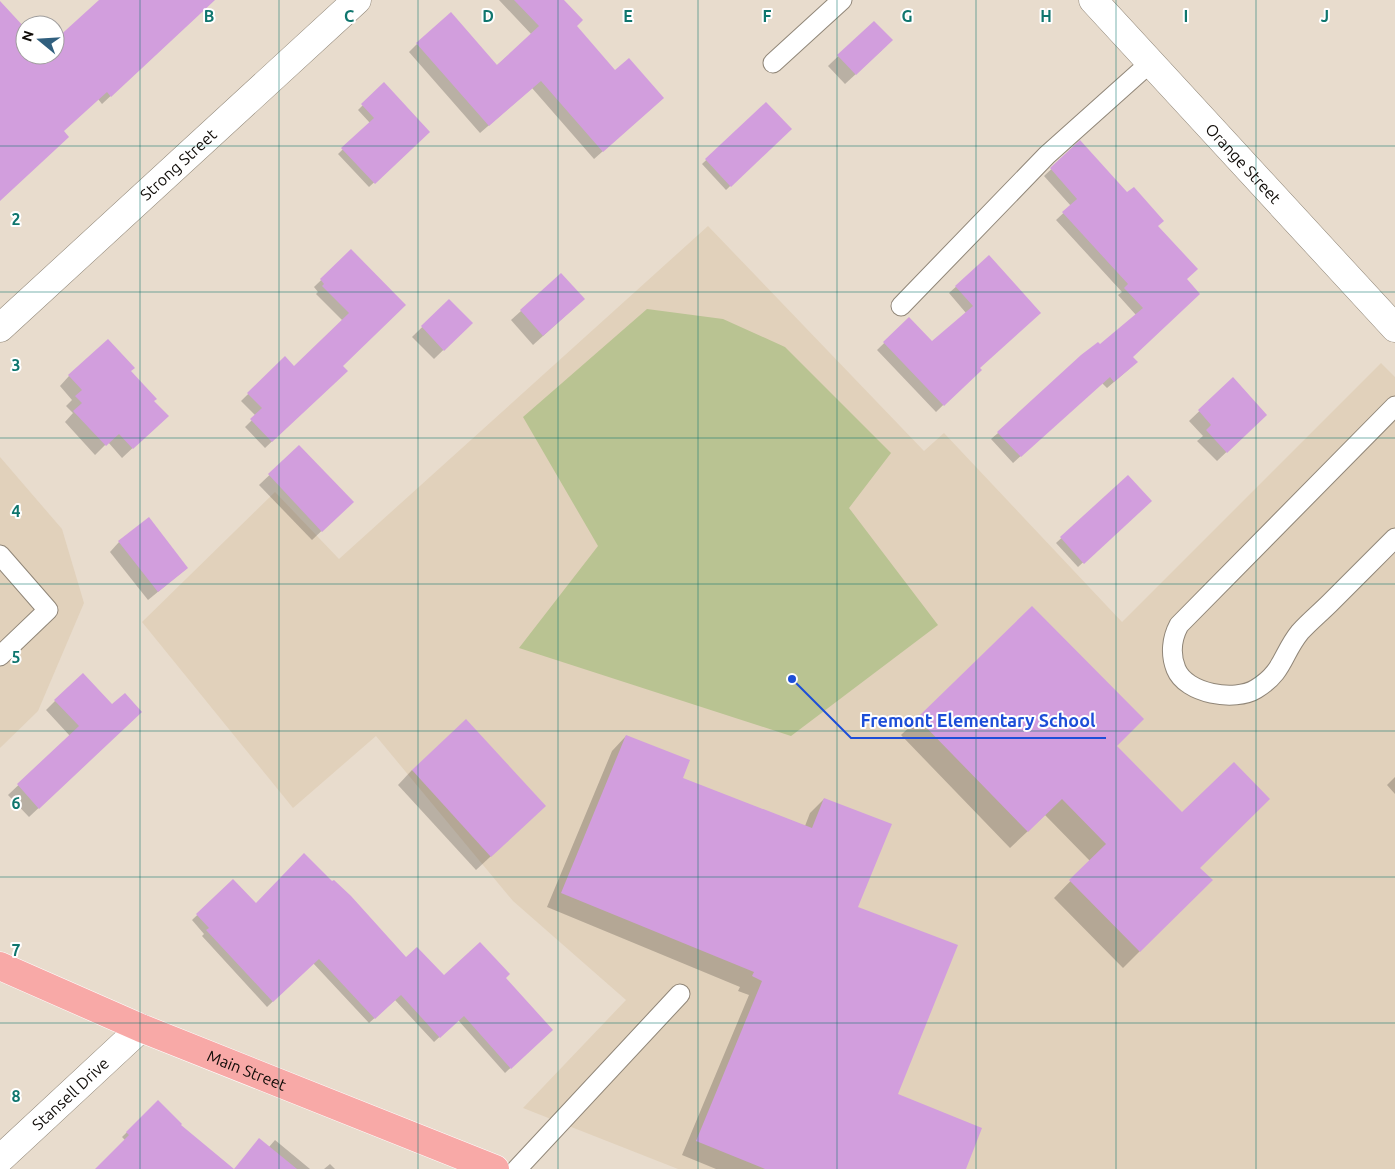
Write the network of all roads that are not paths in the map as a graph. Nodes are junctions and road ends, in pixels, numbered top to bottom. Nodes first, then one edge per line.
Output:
1 (357, 0) edge
2 (842, 0) edge
3 (1093, 0) edge
4 (1151, 62) junction
5 (773, 63) dead end
6 (901, 306) dead end
7 (0, 328) edge
8 (1395, 328) edge
9 (1395, 406) edge
10 (1395, 538) edge
11 (0, 556) edge
12 (0, 656) edge
13 (0, 966) edge
14 (680, 994) dead end
15 (141, 1028) junction
16 (0, 1159) edge
17 (495, 1169) edge
18 (517, 1169) edge

1 - 7 street, Strong Street
2 - 5 lane
3 - 4 street, Orange Street
4 - 6 lane
4 - 8 street, Orange Street
9 - 10 lane
11 - 12 lane
13 - 15 main road, Main Street
14 - 18 lane
15 - 16 street, Stansell Drive
15 - 17 main road, Main Street

